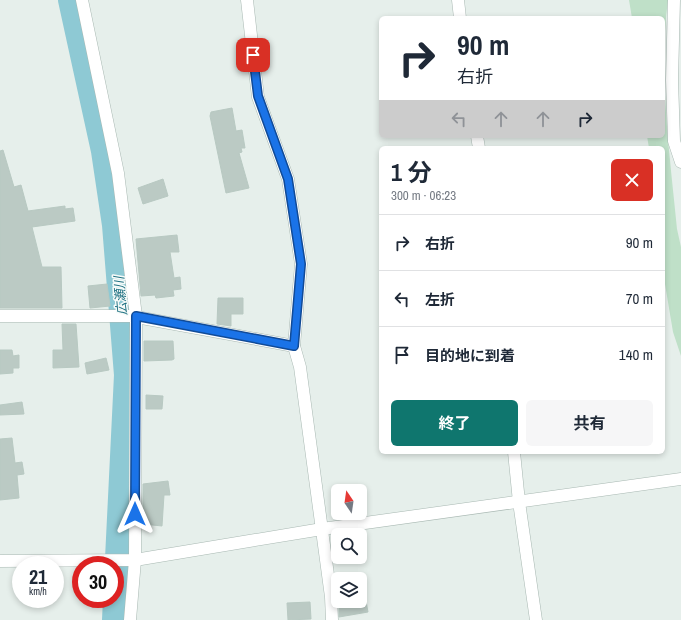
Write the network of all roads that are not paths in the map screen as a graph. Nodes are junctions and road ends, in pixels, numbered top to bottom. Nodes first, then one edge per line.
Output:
1 (82, 0) edge
2 (247, 0) edge
3 (458, 0) edge
4 (674, 0) edge
5 (460, 16) edge
6 (681, 162) edge
7 (0, 316) edge
8 (133, 316) junction
9 (294, 346) junction
10 (514, 454) edge
11 (681, 479) edge
12 (519, 502) junction
13 (322, 529) junction
14 (131, 560) junction
15 (0, 561) edge
16 (130, 620) edge
17 (332, 620) edge
18 (536, 620) edge

1 - 8 street
2 - 9 street
3 - 5 street
4 - 6 street
7 - 8 street
8 - 9 street
8 - 14 street
9 - 13 street
10 - 12 street
11 - 12 street
12 - 13 street
12 - 18 street
13 - 14 street
13 - 17 street
14 - 15 street
14 - 16 street

